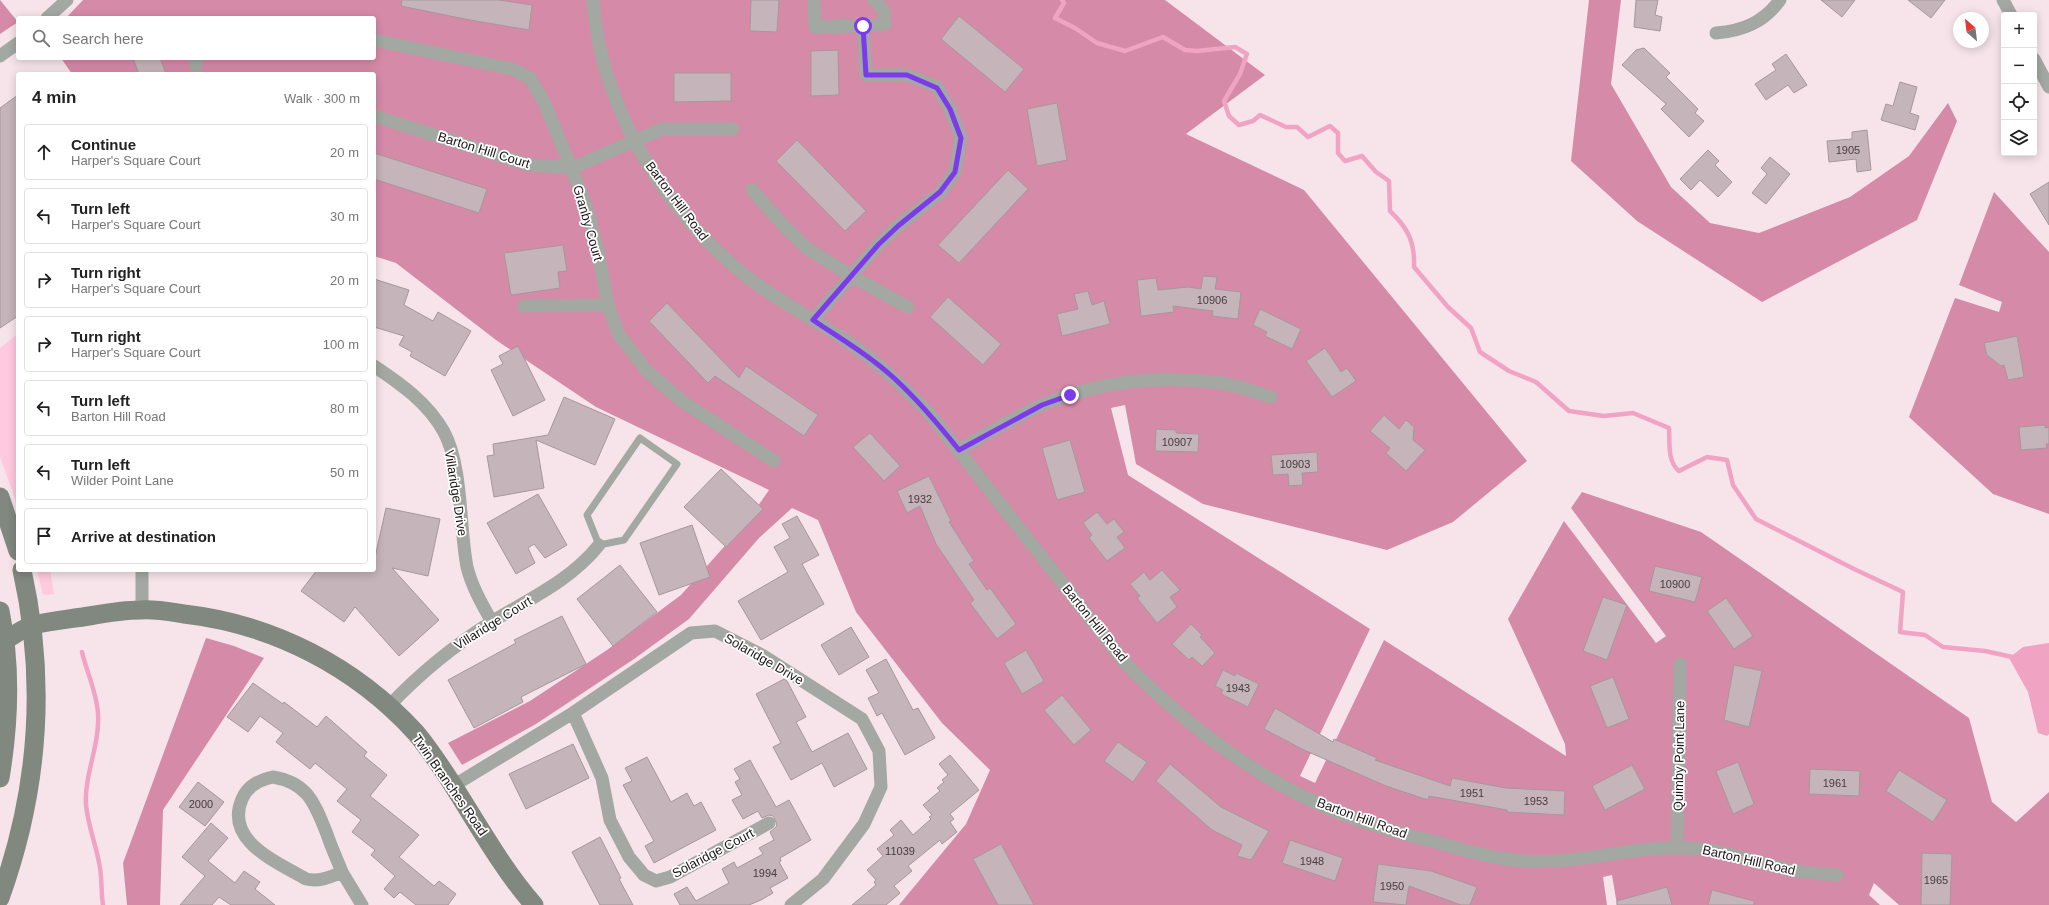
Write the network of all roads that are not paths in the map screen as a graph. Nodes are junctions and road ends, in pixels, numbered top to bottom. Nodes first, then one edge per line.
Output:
1 (67, 0) edge
2 (592, 0) edge
3 (814, 0) edge
4 (874, 0) edge
5 (1780, 0) edge
6 (2003, 0) edge
7 (2009, 12) edge
8 (49, 16) edge
9 (863, 26) junction
10 (1716, 33) dead end
11 (376, 40) edge
12 (16, 44) edge
13 (0, 56) edge
14 (2037, 65) edge
15 (2049, 87) edge
16 (376, 117) edge
17 (733, 129) dead end
18 (636, 141) junction
19 (572, 168) junction
20 (752, 190) dead end
21 (851, 276) junction
22 (608, 305) junction
23 (524, 306) dead end
24 (908, 307) dead end
25 (813, 320) junction
26 (376, 367) edge
27 (1271, 396) dead end
28 (959, 450) junction
29 (774, 460) dead end
30 (0, 496) edge
31 (16, 545) edge
32 (598, 545) junction
33 (22, 572) edge
34 (142, 572) edge
35 (142, 610) junction
36 (0, 613) edge
37 (492, 622) junction
38 (32, 626) junction
39 (2, 641) edge
40 (1680, 664) dead end
41 (389, 706) junction
42 (573, 713) junction
43 (0, 778) edge
44 (453, 786) junction
45 (770, 823) dead end
46 (1677, 848) junction
47 (342, 872) junction
48 (1837, 875) dead end
49 (0, 898) edge
50 (362, 905) edge
51 (534, 905) edge
52 (791, 905) edge

1 - 8 street
2 - 18 street, Barton Hill Road
3 - 9 street
4 - 9 street
5 - 10 street
6 - 7 street
9 - 21 street
11 - 19 street, Granby Court
12 - 13 street
14 - 15 street
16 - 19 street, Barton Hill Court
17 - 18 street, Barton Hill Court
18 - 19 street, Barton Hill Court
18 - 25 street, Barton Hill Road
19 - 22 street, Granby Court
20 - 21 street
21 - 24 street
21 - 25 street
22 - 23 street
22 - 29 street, Granby Court
25 - 28 street, Barton Hill Road
26 - 37 street, Villaridge Drive
27 - 28 street
28 - 46 street, Barton Hill Road
30 - 31 main road
32 - 32 lane
32 - 37 street, Villaridge Court
33 - 38 main road
34 - 35 street
35 - 38 main road, Twin Branches Road
35 - 41 main road, Twin Branches Road
36 - 38 main road, Twin Branches Road
36 - 39 main road
37 - 41 street, Villaridge Court
38 - 39 main road, Twin Branches Road
38 - 49 main road
39 - 43 main road
40 - 46 street, Quimby Point Lane
41 - 44 main road, Twin Branches Road
42 - 44 street, Solaridge Drive
42 - 45 street, Solaridge Court
42 - 52 street, Solaridge Drive
44 - 51 main road, Twin Branches Road
46 - 48 street, Barton Hill Road
47 - 47 street
47 - 50 street

